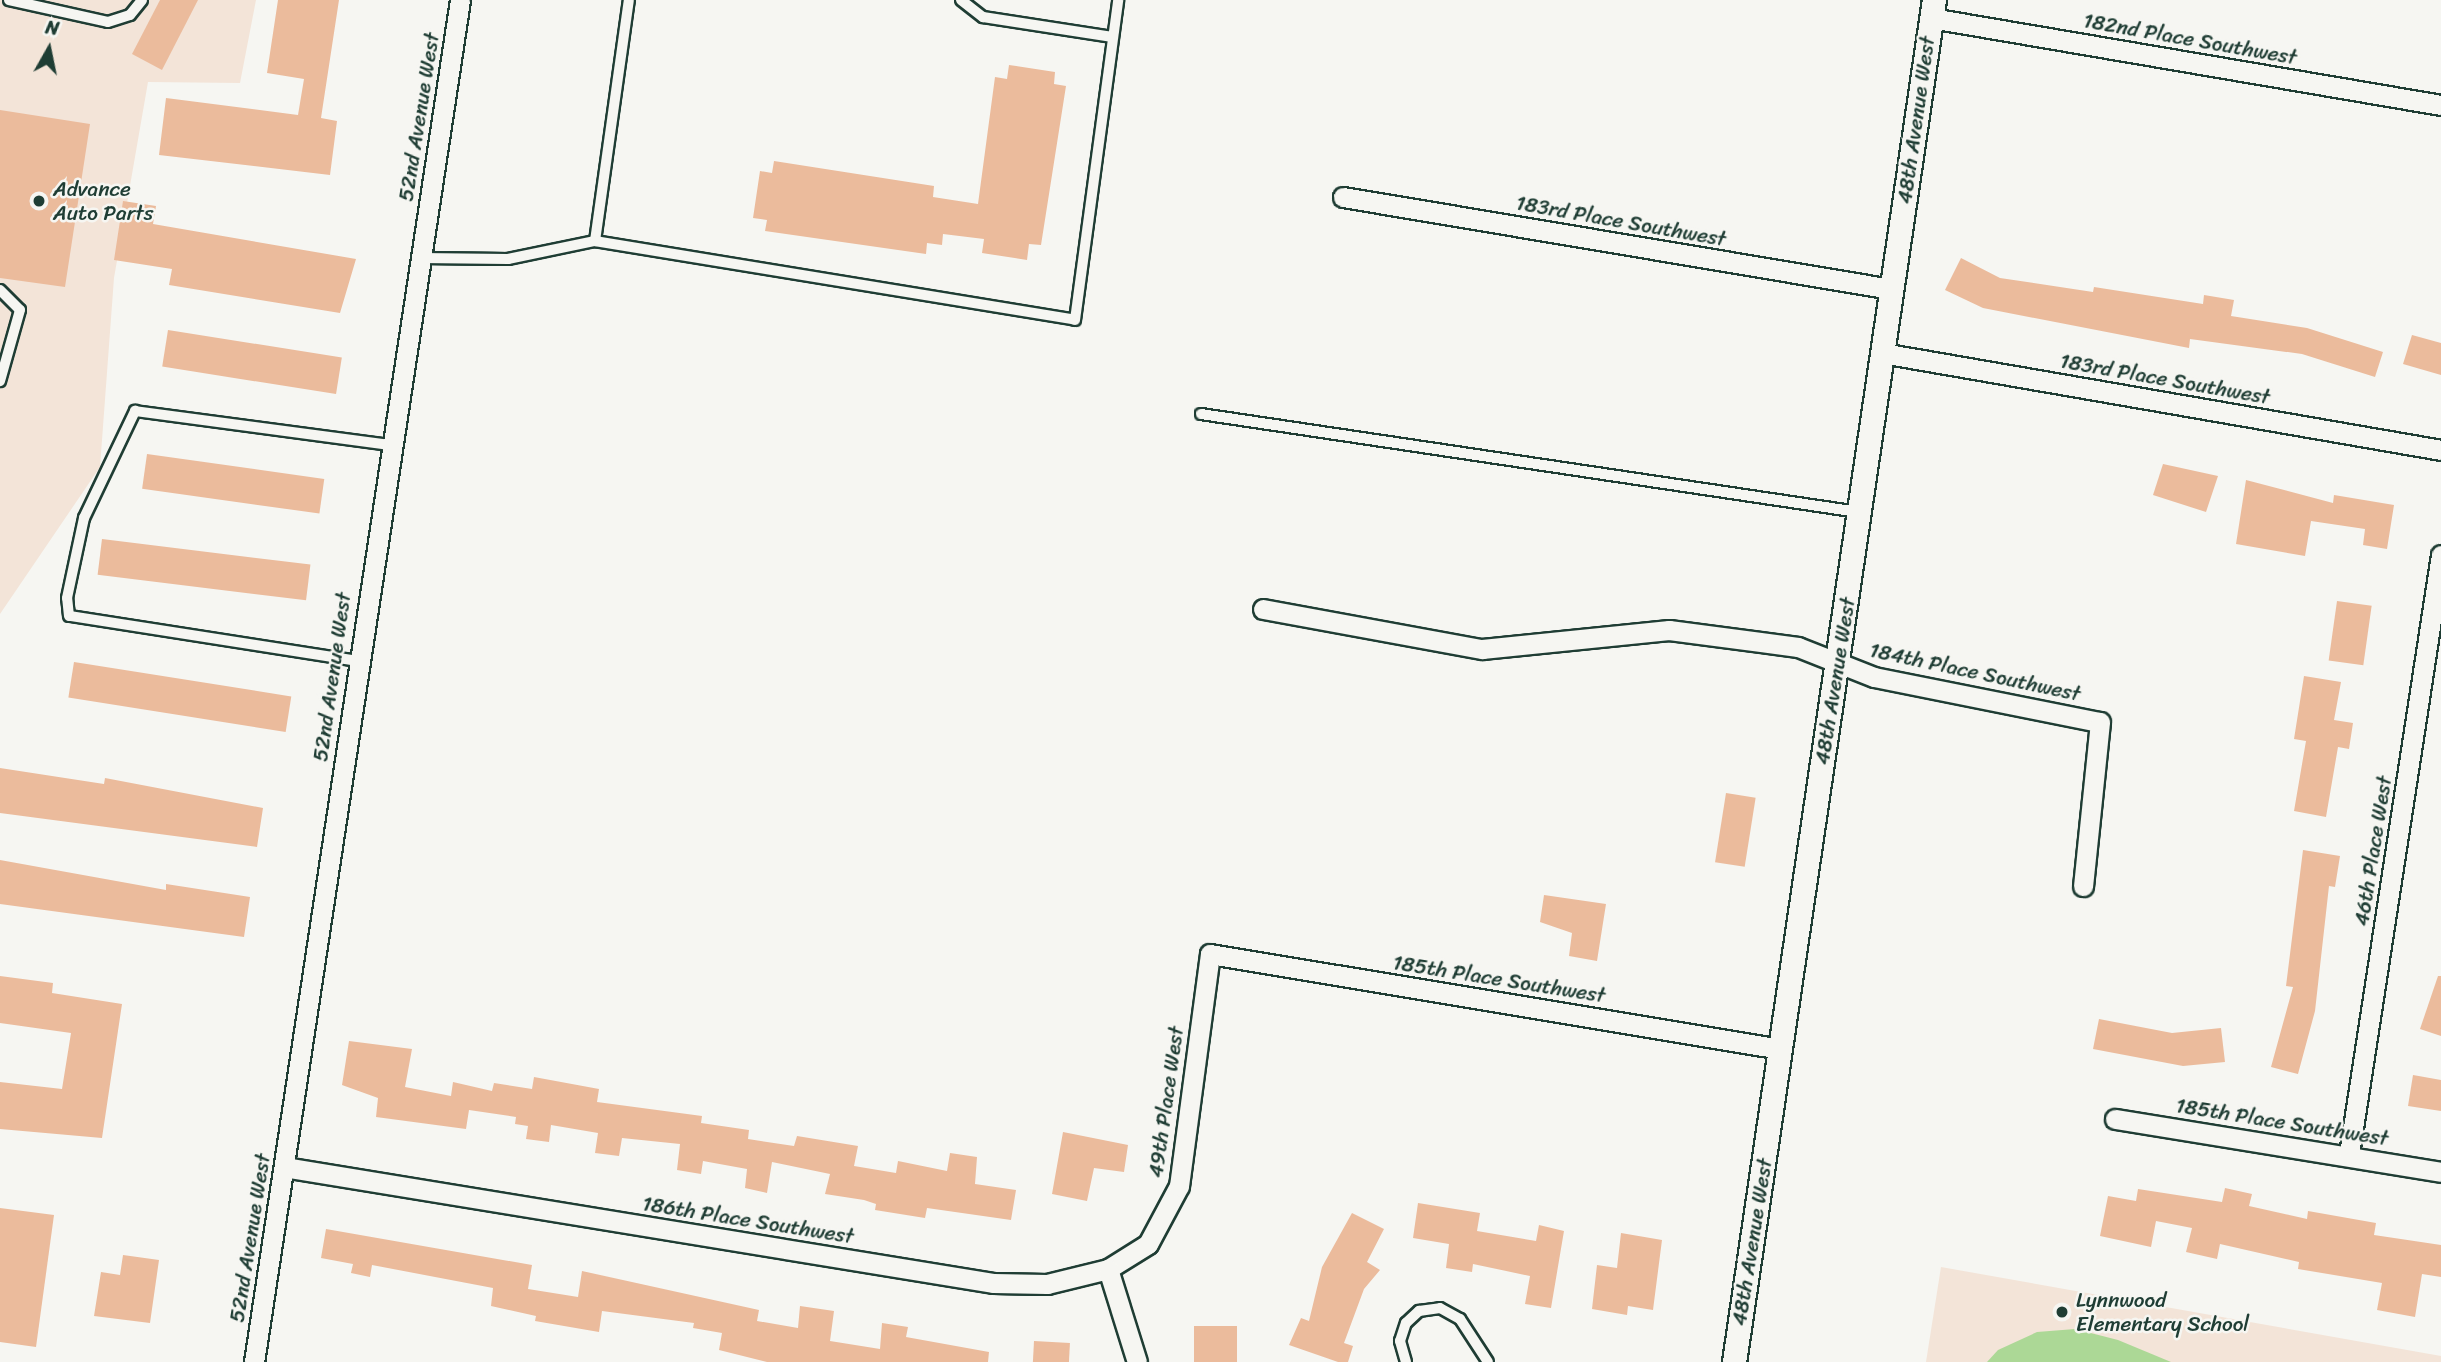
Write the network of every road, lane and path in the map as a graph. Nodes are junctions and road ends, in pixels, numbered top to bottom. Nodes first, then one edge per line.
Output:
1 (9, 0) edge
2 (142, 0) edge
3 (460, 0) edge
4 (629, 0) edge
5 (961, 0) edge
6 (1118, 0) edge
7 (1933, 9) edge
8 (1112, 37) junction
9 (2441, 105) edge
10 (1343, 197) dead end
11 (594, 241) junction
12 (418, 257) junction
13 (1891, 289) junction
14 (0, 290) edge
15 (1882, 354) junction
16 (0, 381) edge
17 (1201, 414) dead end
18 (389, 446) junction
19 (2441, 450) edge
20 (1862, 512) junction
21 (2441, 555) edge
22 (1263, 609) dead end
23 (358, 661) junction
24 (1837, 662) junction
25 (2083, 886) dead end
26 (1210, 954) joint
27 (1781, 1049) junction
28 (2115, 1119) dead end
29 (2349, 1154) junction
30 (284, 1167) junction
31 (2441, 1172) edge
32 (1108, 1269) junction
33 (254, 1362) edge
34 (1137, 1362) edge
35 (1406, 1362) edge
36 (1488, 1362) edge
37 (1734, 1362) edge

1 - 2 lane
3 - 12 street, 52nd Avenue West
4 - 11 lane
5 - 8 lane
6 - 8 lane
7 - 9 street, 182nd Place Southwest
7 - 13 street, 48th Avenue West
8 - 11 lane
10 - 13 street, 183rd Place Southwest
11 - 12 lane
12 - 18 street, 52nd Avenue West
13 - 15 street, 48th Avenue West
14 - 16 lane
15 - 19 street, 183rd Place Southwest
15 - 20 street, 48th Avenue West
17 - 20 lane
18 - 23 street, 52nd Avenue West
18 - 23 lane
20 - 24 street, 48th Avenue West
21 - 29 street, 46th Place West
22 - 24 street, 184th Place Southwest
23 - 30 street, 52nd Avenue West
24 - 25 street, 184th Place Southwest
24 - 27 street, 48th Avenue West
26 - 27 street, 185th Place Southwest
26 - 32 street, 49th Place West
27 - 37 street, 48th Avenue West
28 - 29 street, 185th Place Southwest
29 - 31 street, 185th Place Southwest
30 - 32 street, 186th Place Southwest
30 - 33 street, 52nd Avenue West
32 - 34 street
35 - 36 lane

